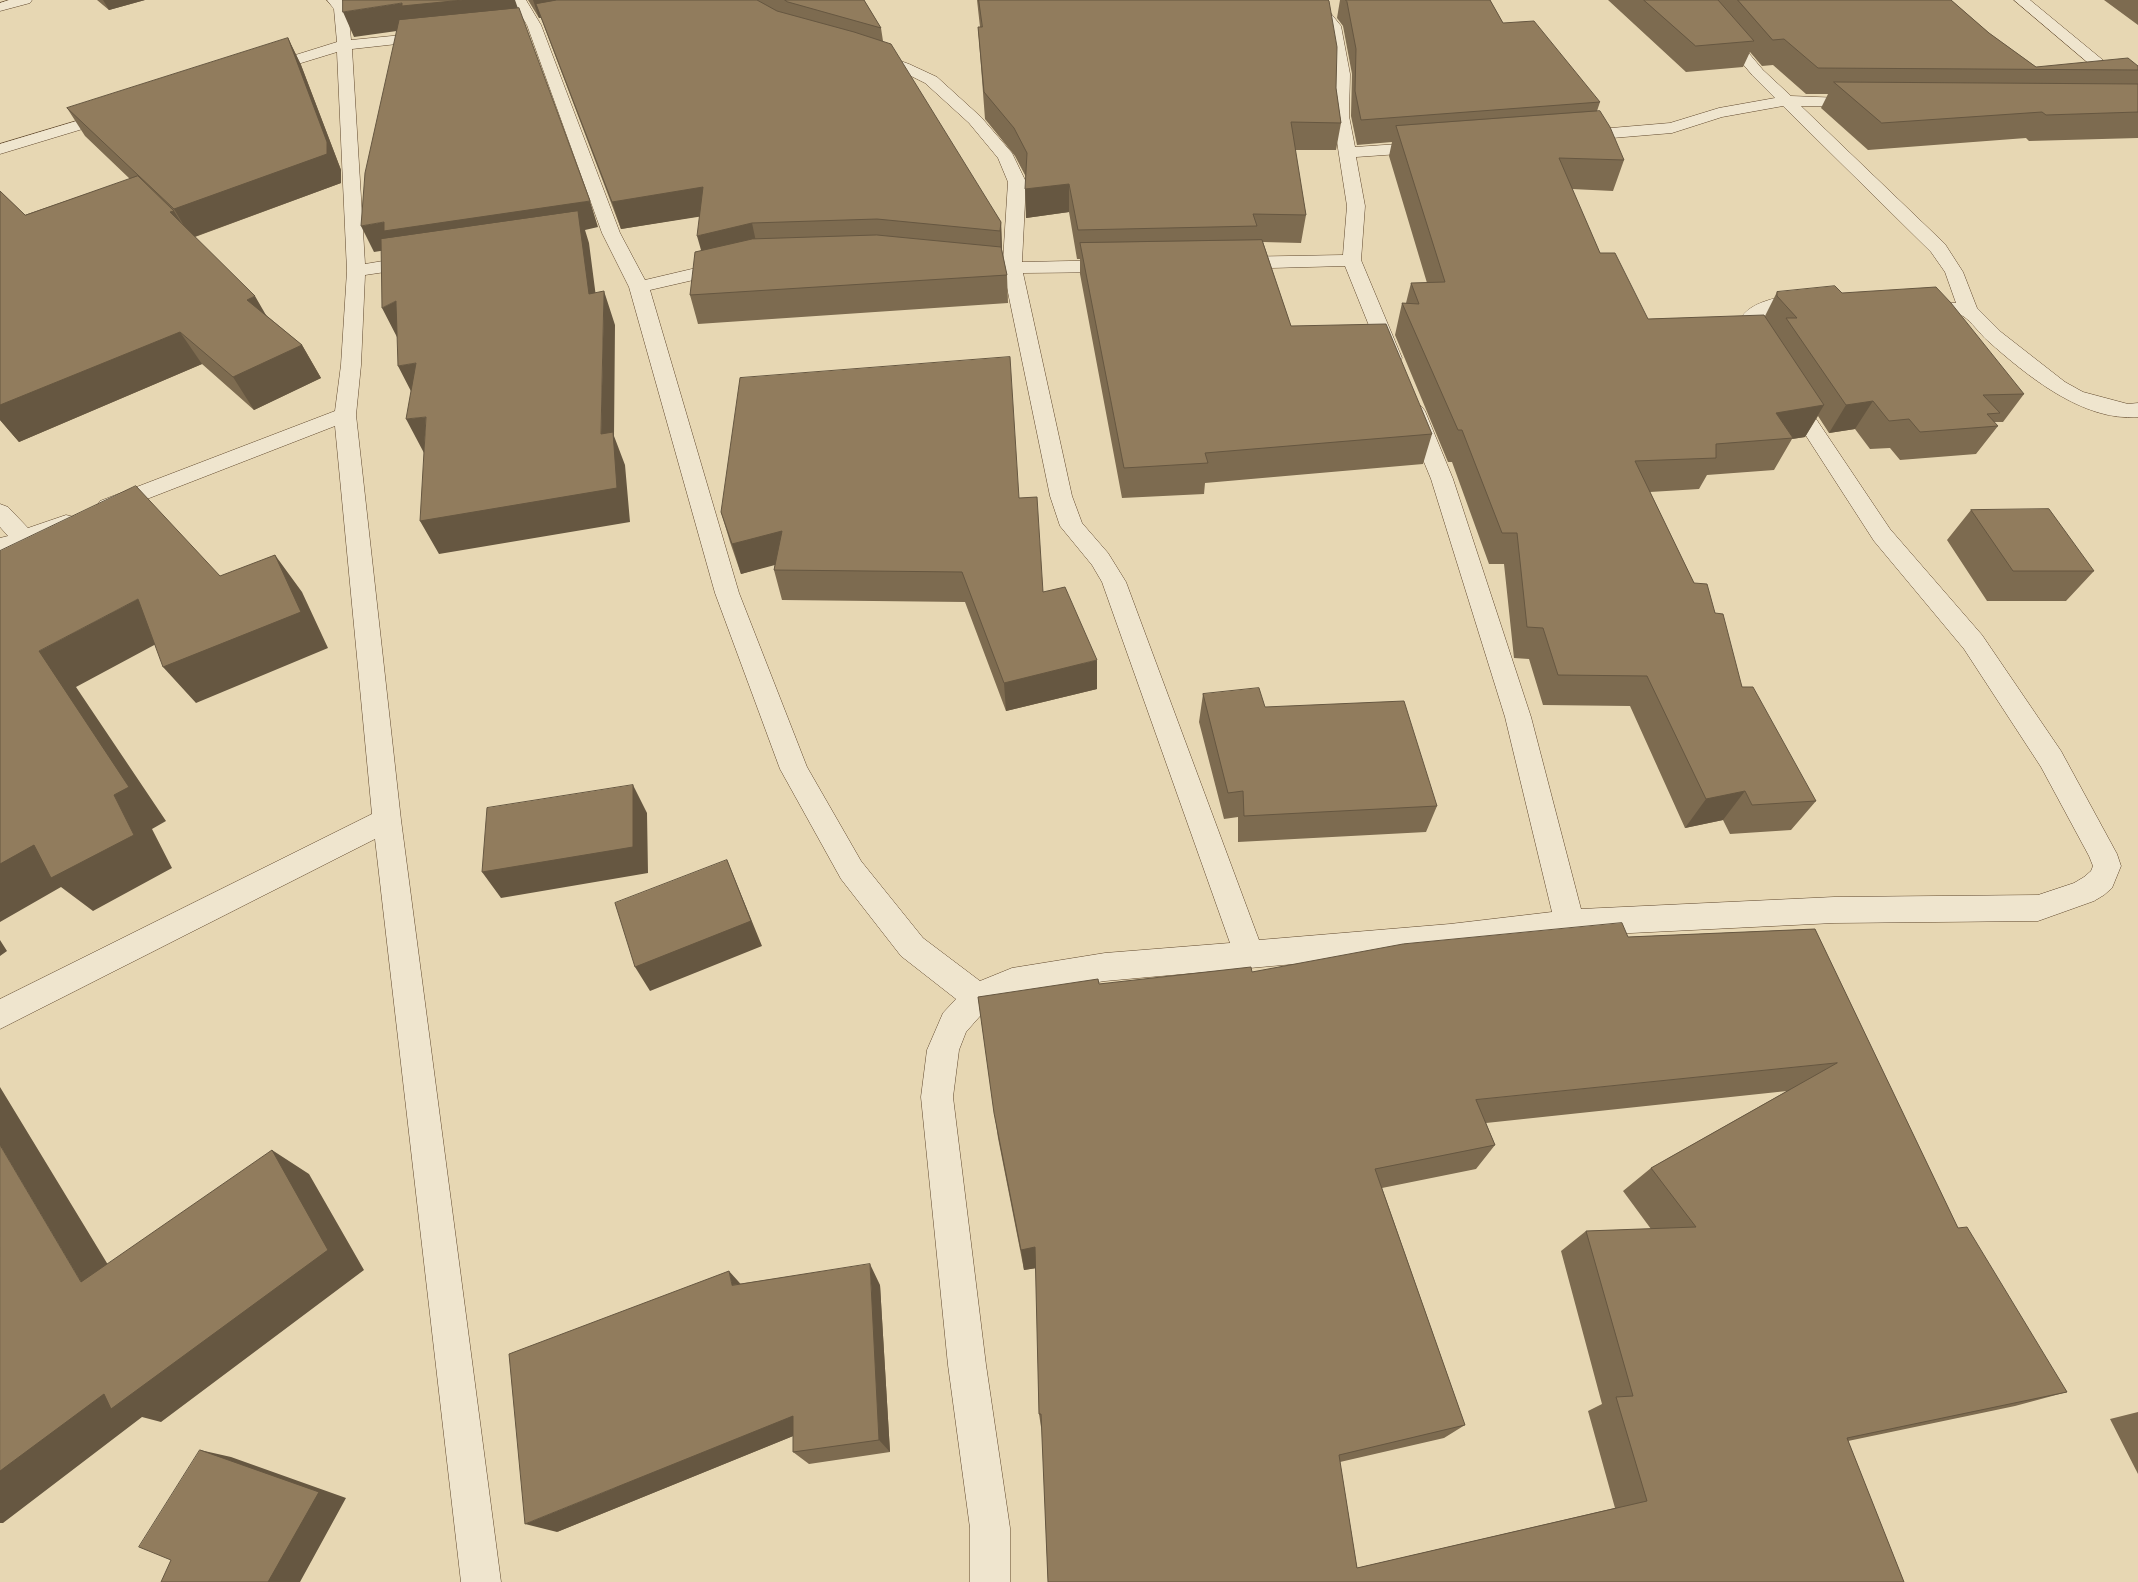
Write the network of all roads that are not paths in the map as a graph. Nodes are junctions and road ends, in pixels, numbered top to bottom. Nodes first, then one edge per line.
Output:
1 (25, 0) edge
2 (334, 0) edge
3 (519, 0) edge
4 (1312, 0) edge
5 (1696, 0) edge
6 (2021, 0) edge
7 (0, 7) edge
8 (448, 34) edge
9 (344, 45) junction
10 (854, 50) edge
11 (248, 74) edge
12 (2138, 97) edge
13 (1786, 101) junction
14 (1874, 102) edge
15 (2118, 103) edge
16 (2138, 103) edge
17 (124, 112) edge
18 (1564, 136) edge
19 (1446, 145) edge
20 (0, 149) edge
21 (1348, 153) junction
22 (434, 259) edge
23 (1352, 260) junction
24 (749, 262) edge
25 (1216, 263) edge
26 (975, 264) edge
27 (1138, 265) edge
28 (1012, 268) junction
29 (356, 270) junction
30 (639, 287) junction
31 (1832, 298) edge
32 (1898, 303) edge
33 (1968, 310) junction
34 (2138, 410) edge
35 (345, 415) junction
36 (0, 512) edge
37 (24, 539) junction
38 (0, 547) edge
39 (387, 820) junction
40 (1570, 923) junction
41 (1249, 955) junction
42 (977, 997) junction
43 (0, 1015) edge
44 (481, 1582) edge
45 (990, 1582) edge

1 - 7 street
2 - 9 street
3 - 30 street
4 - 21 street
5 - 13 street
6 - 12 street
8 - 9 street
9 - 11 street
9 - 29 street
10 - 28 street
13 - 14 street
13 - 18 street
13 - 33 street
15 - 16 street
17 - 20 street
19 - 21 street
21 - 23 street
22 - 29 street
23 - 25 street
23 - 40 street
24 - 30 street
26 - 28 street
27 - 28 street
28 - 41 street
29 - 35 street
30 - 42 street
31 - 40 street
32 - 33 street
33 - 34 street
35 - 37 street
35 - 39 street
36 - 37 street
37 - 38 street
39 - 43 street
39 - 44 street
40 - 41 street
41 - 42 street
42 - 45 street

